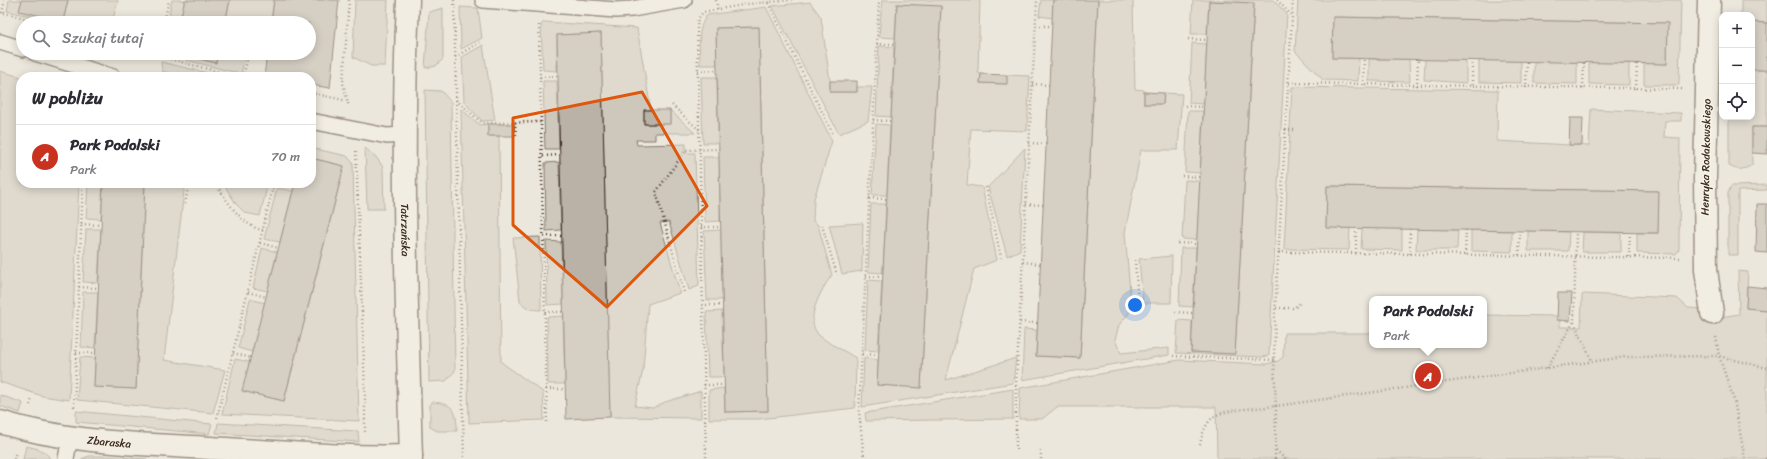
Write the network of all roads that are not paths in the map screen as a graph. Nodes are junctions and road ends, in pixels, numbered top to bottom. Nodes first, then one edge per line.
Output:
1 (408, 0) edge
2 (483, 0) edge
3 (684, 0) edge
4 (1709, 0) edge
5 (0, 42) edge
6 (16, 47) edge
7 (58, 60) edge
8 (97, 72) edge
9 (316, 122) edge
10 (405, 136) junction
11 (1712, 313) dead end
12 (0, 422) edge
13 (70, 437) junction
14 (411, 458) edge
15 (66, 459) edge

1 - 10 street, Tatrzańska
2 - 3 lane
4 - 11 street, Henryka Rodakowskiego
5 - 6 lane
7 - 8 lane
9 - 10 lane
10 - 14 street, Tatrzańska
12 - 13 street, Zbaraska
13 - 14 street, Zbaraska
13 - 15 lane

